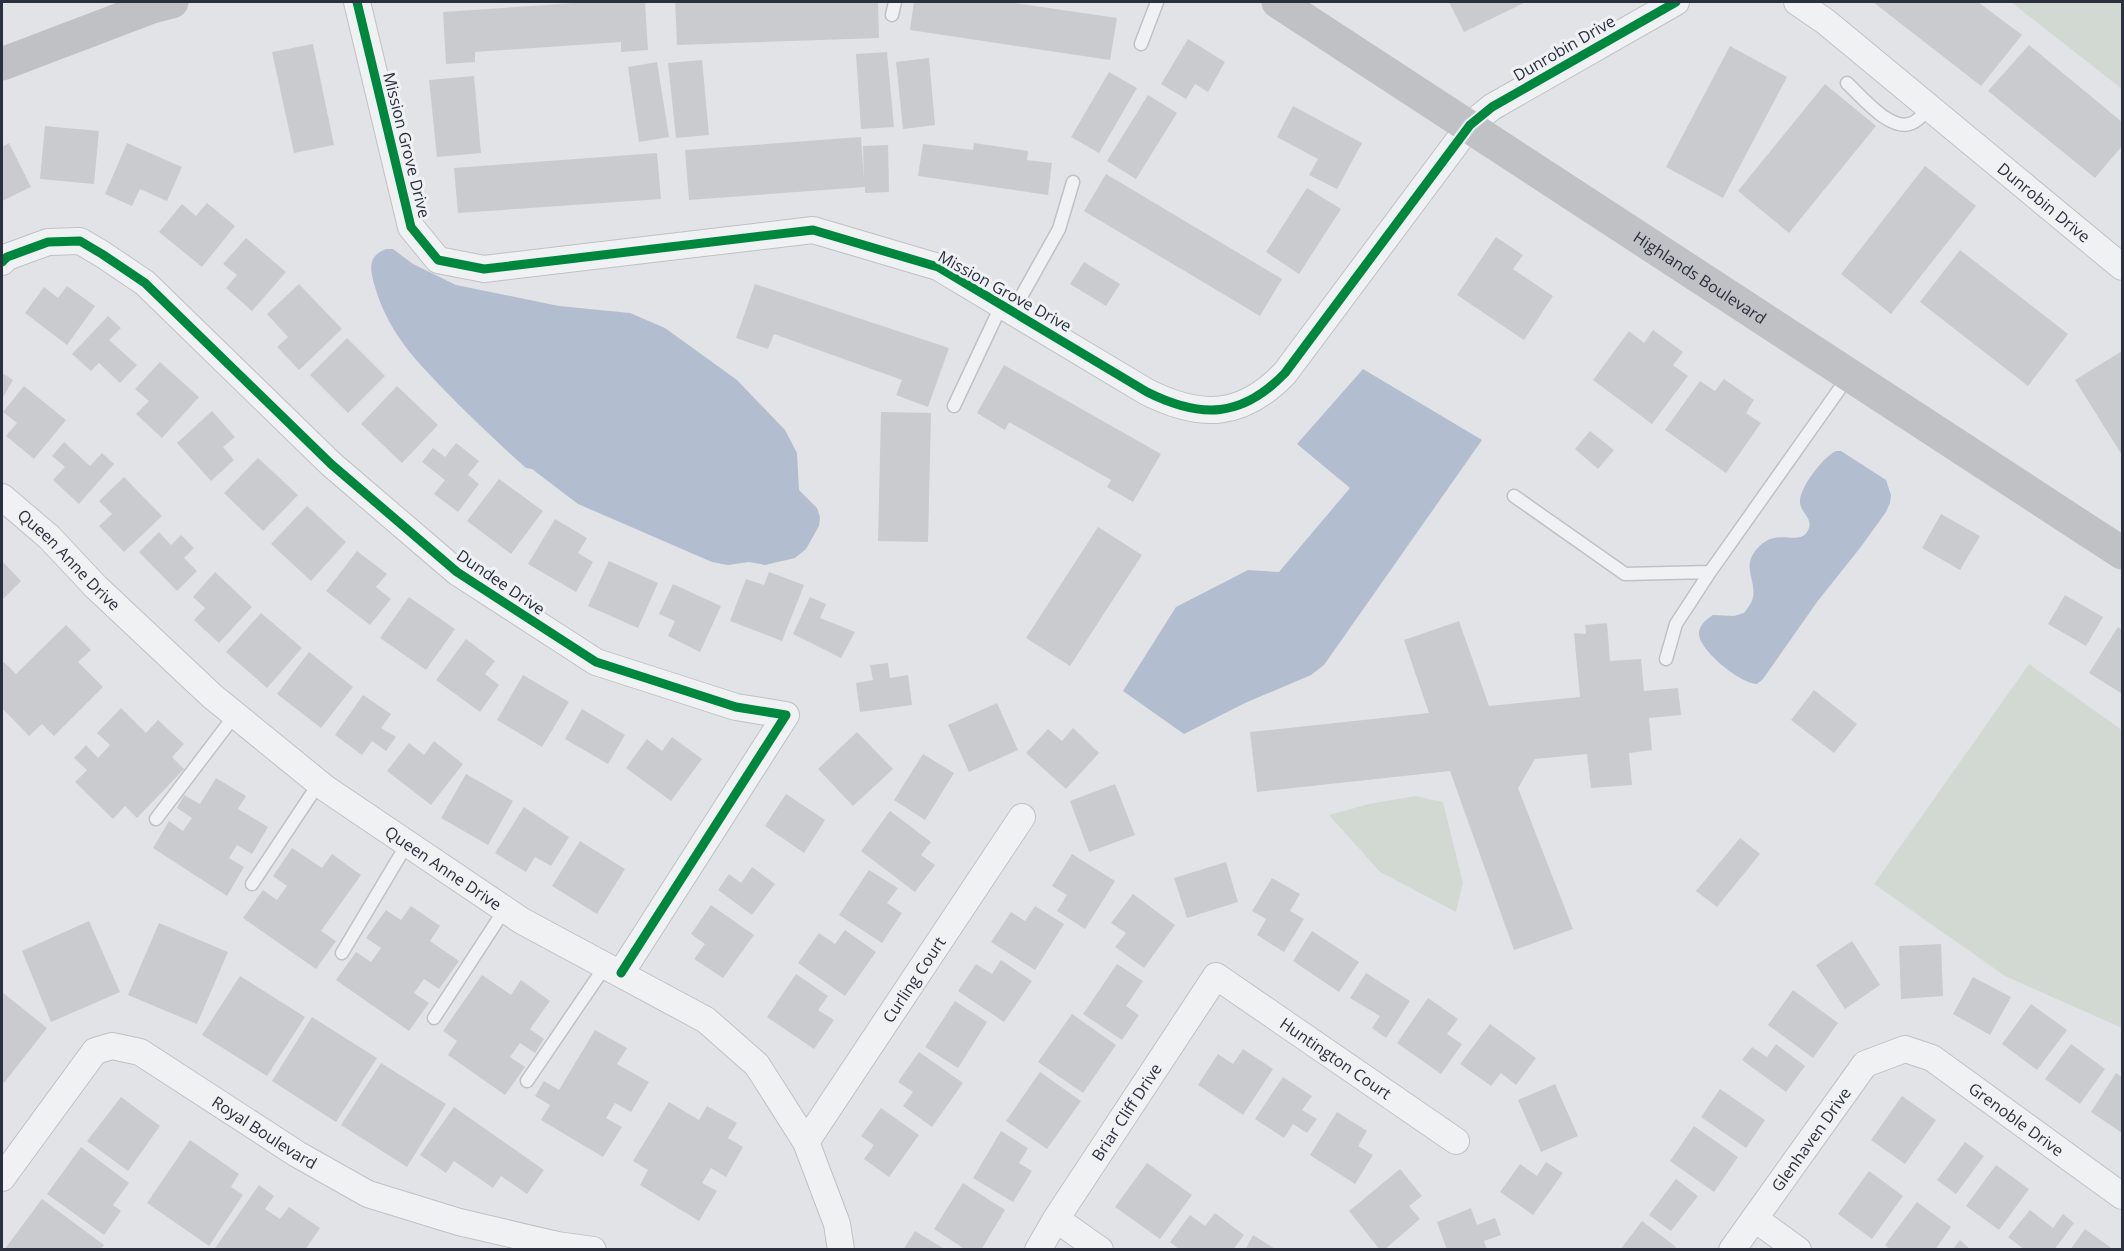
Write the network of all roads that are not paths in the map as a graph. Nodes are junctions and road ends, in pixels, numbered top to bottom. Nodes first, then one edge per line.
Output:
1 (172, 2) edge
2 (357, 2) edge
3 (895, 2) edge
4 (1157, 2) edge
5 (1278, 2) edge
6 (1676, 2) edge
7 (1797, 2) edge
8 (892, 15) dead end
9 (1141, 44) dead end
10 (2, 64) edge
11 (1847, 82) dead end
12 (1930, 108) junction
13 (1470, 125) junction
14 (1073, 182) dead end
15 (2, 262) edge
16 (2122, 267) edge
17 (1008, 308) junction
18 (1850, 373) junction
19 (954, 406) dead end
20 (2, 496) edge
21 (1514, 496) dead end
22 (2122, 553) edge
23 (1710, 572) junction
24 (1666, 658) dead end
25 (235, 715) junction
26 (319, 783) junction
27 (1023, 817) dead end
28 (156, 819) dead end
29 (407, 844) junction
30 (252, 884) dead end
31 (505, 909) junction
32 (342, 953) dead end
33 (614, 969) junction
34 (1216, 976) joint
35 (434, 1018) dead end
36 (1905, 1049) joint
37 (527, 1082) dead end
38 (1456, 1141) dead end
39 (806, 1142) junction
40 (2, 1178) edge
41 (2122, 1196) edge
42 (1056, 1219) junction
43 (1755, 1219) junction
44 (594, 1250) edge
45 (841, 1250) edge
46 (1038, 1250) edge
47 (1100, 1250) edge
48 (1732, 1250) edge
49 (1798, 1250) edge

1 - 10 street
2 - 17 street, Mission Grove Drive
3 - 8 lane
4 - 9 lane
5 - 13 street, Highlands Boulevard
6 - 13 street, Dunrobin Drive
7 - 12 street, Dunrobin Drive
11 - 12 lane
12 - 16 street, Dunrobin Drive
13 - 17 street, Mission Grove Drive
13 - 18 street, Highlands Boulevard
14 - 17 lane
15 - 33 street, Dundee Drive
17 - 19 lane
18 - 22 street, Highlands Boulevard
18 - 23 lane
20 - 25 street, Queen Anne Drive
21 - 23 lane
23 - 24 lane
25 - 26 street, Queen Anne Drive
25 - 28 lane
26 - 29 street, Queen Anne Drive
26 - 30 lane
27 - 39 street, Curling Court
29 - 31 street, Queen Anne Drive
29 - 32 lane
31 - 33 street, Queen Anne Drive
31 - 35 lane
33 - 37 lane
33 - 39 street, Queen Anne Drive
34 - 38 street, Huntington Court
34 - 42 street, Briar Cliff Drive
36 - 41 street, Grenoble Drive
36 - 43 street, Glenhaven Drive
39 - 45 street, Queen Anne Drive
40 - 44 street, Royal Boulevard
42 - 46 street, Briar Cliff Drive
42 - 47 street
43 - 48 street, Glenhaven Drive
43 - 49 street

